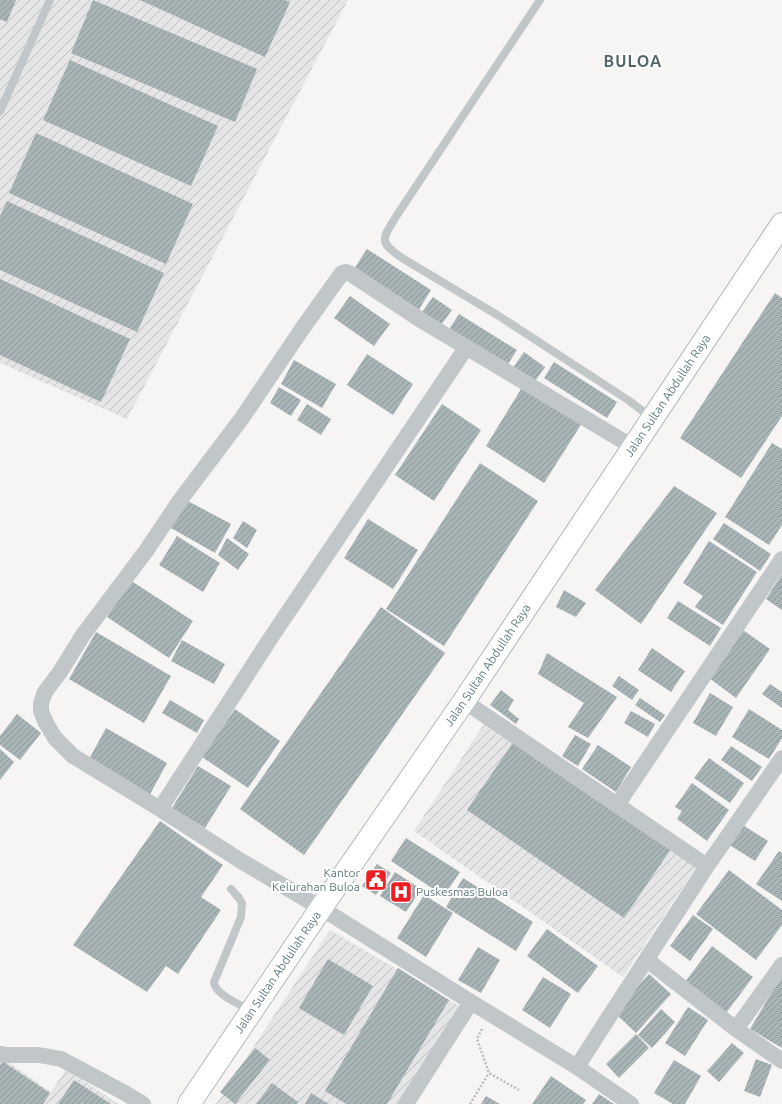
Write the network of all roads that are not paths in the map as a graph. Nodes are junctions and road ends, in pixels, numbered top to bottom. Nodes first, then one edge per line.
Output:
1 (50, 0) edge
2 (540, 0) edge
3 (0, 111) edge
4 (782, 224) edge
5 (466, 348) junction
6 (652, 418) junction
7 (633, 447) junction
8 (782, 558) edge
9 (464, 702) junction
10 (782, 758) edge
11 (617, 805) junction
12 (160, 809) junction
13 (707, 866) junction
14 (231, 889) dead end
15 (322, 908) junction
16 (647, 960) junction
17 (782, 965) edge
18 (471, 1002) junction
19 (252, 1011) junction
20 (736, 1029) junction
21 (0, 1054) edge
22 (782, 1061) edge
23 (577, 1067) junction
24 (143, 1104) edge
25 (189, 1104) edge
26 (406, 1104) edge
27 (631, 1104) edge

1 - 3 lane
2 - 6 lane
4 - 6 main road, Jalan Sultan Abdullah Raya
5 - 7 street
5 - 12 street
5 - 12 street
6 - 7 main road, Jalan Sultan Abdullah Raya
7 - 9 main road, Jalan Sultan Abdullah Raya
8 - 11 street
9 - 11 street
9 - 15 main road, Jalan Sultan Abdullah Raya
10 - 13 street
11 - 13 street
12 - 15 street
13 - 16 street
14 - 19 lane
15 - 18 street
15 - 19 main road, Jalan Sultan Abdullah Raya
16 - 20 street
16 - 23 street
17 - 20 street
18 - 23 street
18 - 26 street
19 - 25 main road, Jalan Sultan Abdullah Raya
20 - 22 street
21 - 24 street
23 - 27 street

